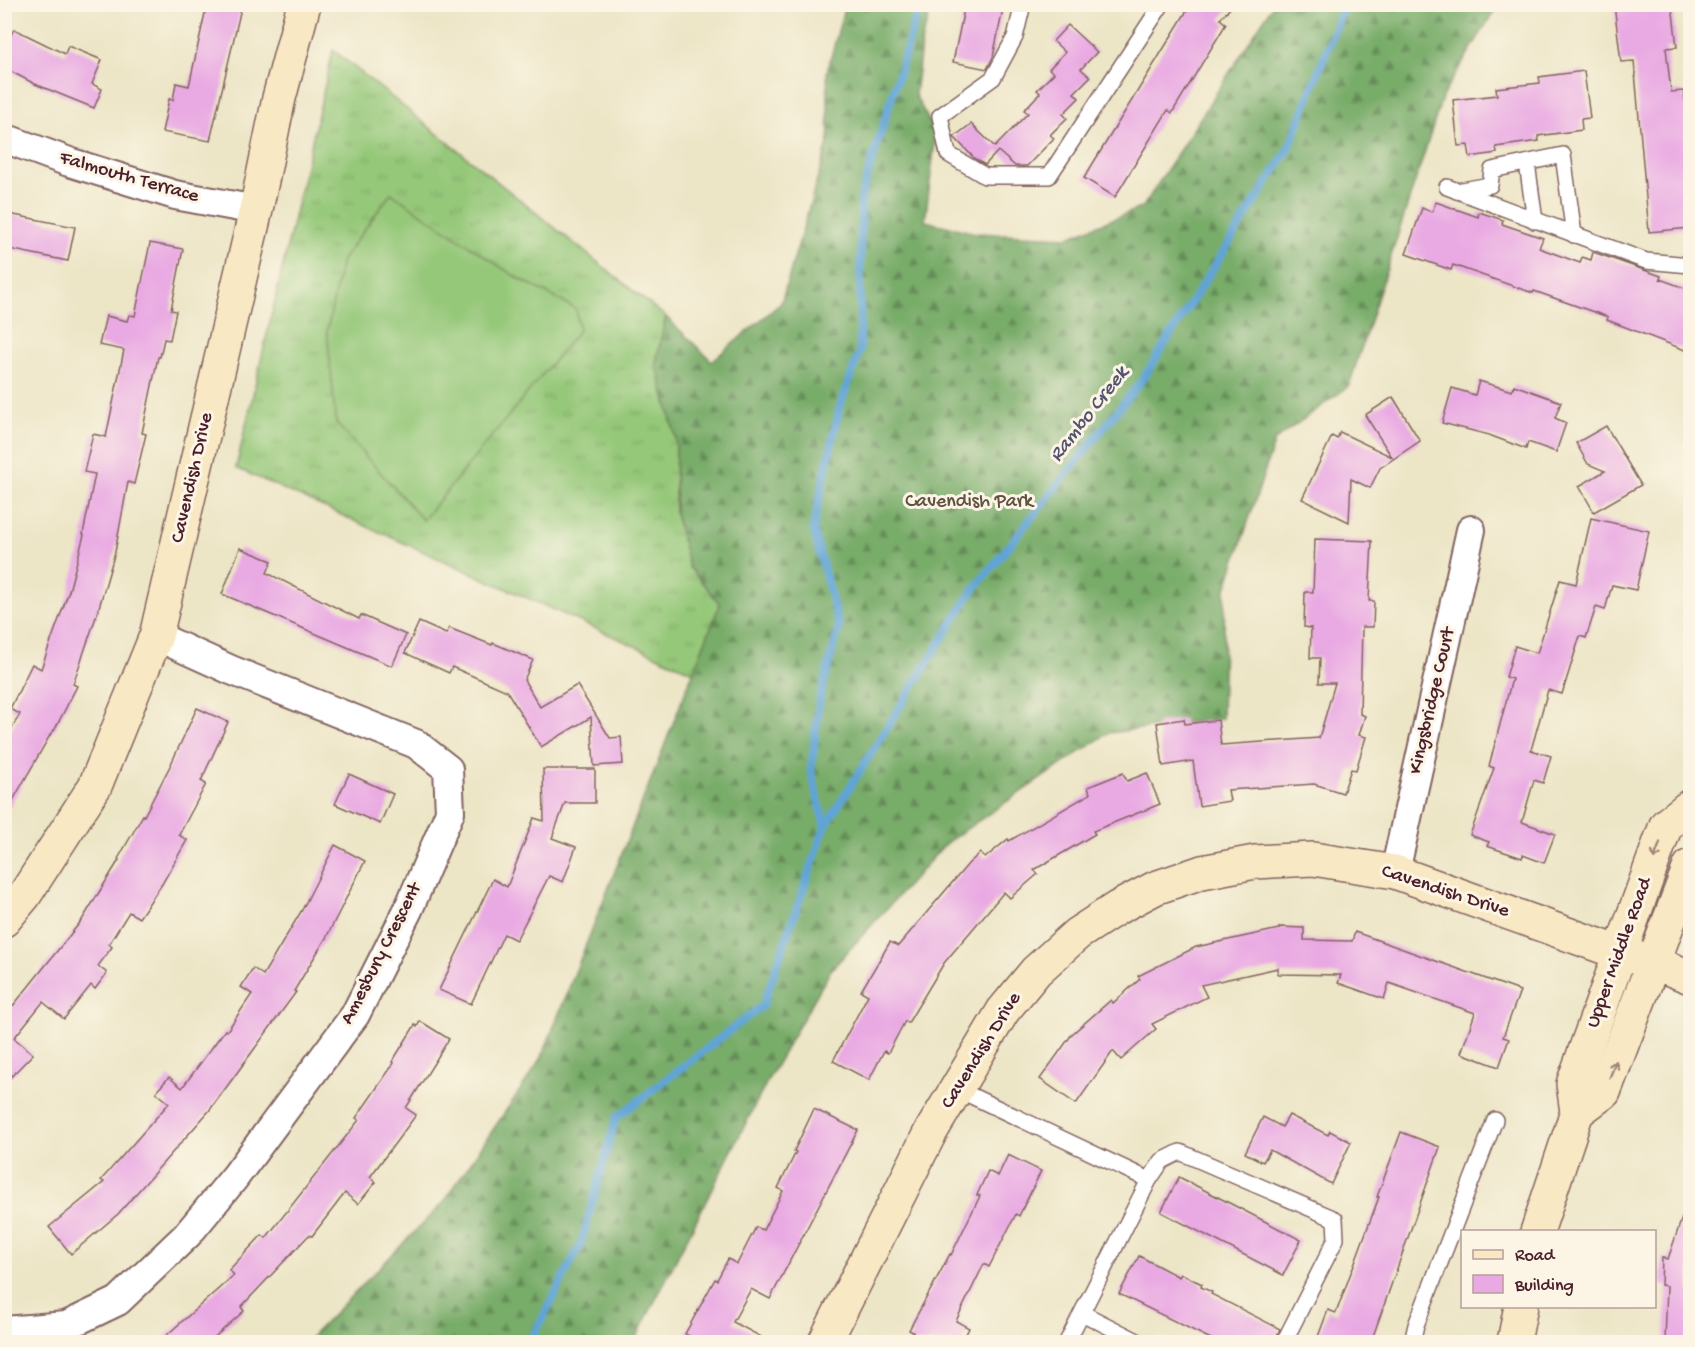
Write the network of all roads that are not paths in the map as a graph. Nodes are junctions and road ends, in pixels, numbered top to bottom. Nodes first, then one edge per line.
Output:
1 (304, 4) edge
2 (1023, 4) edge
3 (1162, 4) edge
4 (4, 138) edge
5 (1527, 162) junction
6 (256, 210) junction
7 (1535, 220) junction
8 (1574, 235) junction
9 (1690, 265) edge
10 (1472, 530) dead end
11 (156, 636) junction
12 (1690, 806) edge
13 (1690, 866) edge
14 (1395, 872) junction
15 (4, 920) edge
16 (1620, 953) junction
17 (1655, 963) junction
18 (1690, 977) edge
19 (957, 1089) junction
20 (1577, 1112) junction
21 (1495, 1120) dead end
22 (1149, 1180) junction
23 (1538, 1230) edge
24 (1521, 1308) edge
25 (1082, 1313) junction
26 (4, 1331) edge
27 (825, 1342) edge
28 (1067, 1342) edge
29 (1139, 1342) edge
30 (1284, 1342) edge
31 (1412, 1342) edge
32 (1514, 1342) edge

1 - 6 street, Cavendish Drive
2 - 3 lane
4 - 6 street, Falmouth Terrace
5 - 7 lane
5 - 7 lane
5 - 8 lane
6 - 11 street, Cavendish Drive
7 - 8 lane
8 - 9 lane
10 - 14 street, Kingsbridge Court
11 - 15 street, Cavendish Drive
11 - 26 street, Amesbury Crescent
12 -> 16 street, Upper Middle Road
13 - 17 street, Upper Middle Road
14 - 16 street, Cavendish Drive
14 - 19 street, Cavendish Drive
16 - 17 street, Cavendish Drive
16 - 20 street, Upper Middle Road
17 - 18 street, Cavendish Drive
20 -> 17 street, Upper Middle Road
19 - 22 lane
19 - 27 street, Cavendish Drive
20 - 23 street, Upper Middle Road
21 - 31 lane
22 - 25 lane
22 - 30 lane
24 - 32 street
25 - 28 lane
25 - 29 lane

